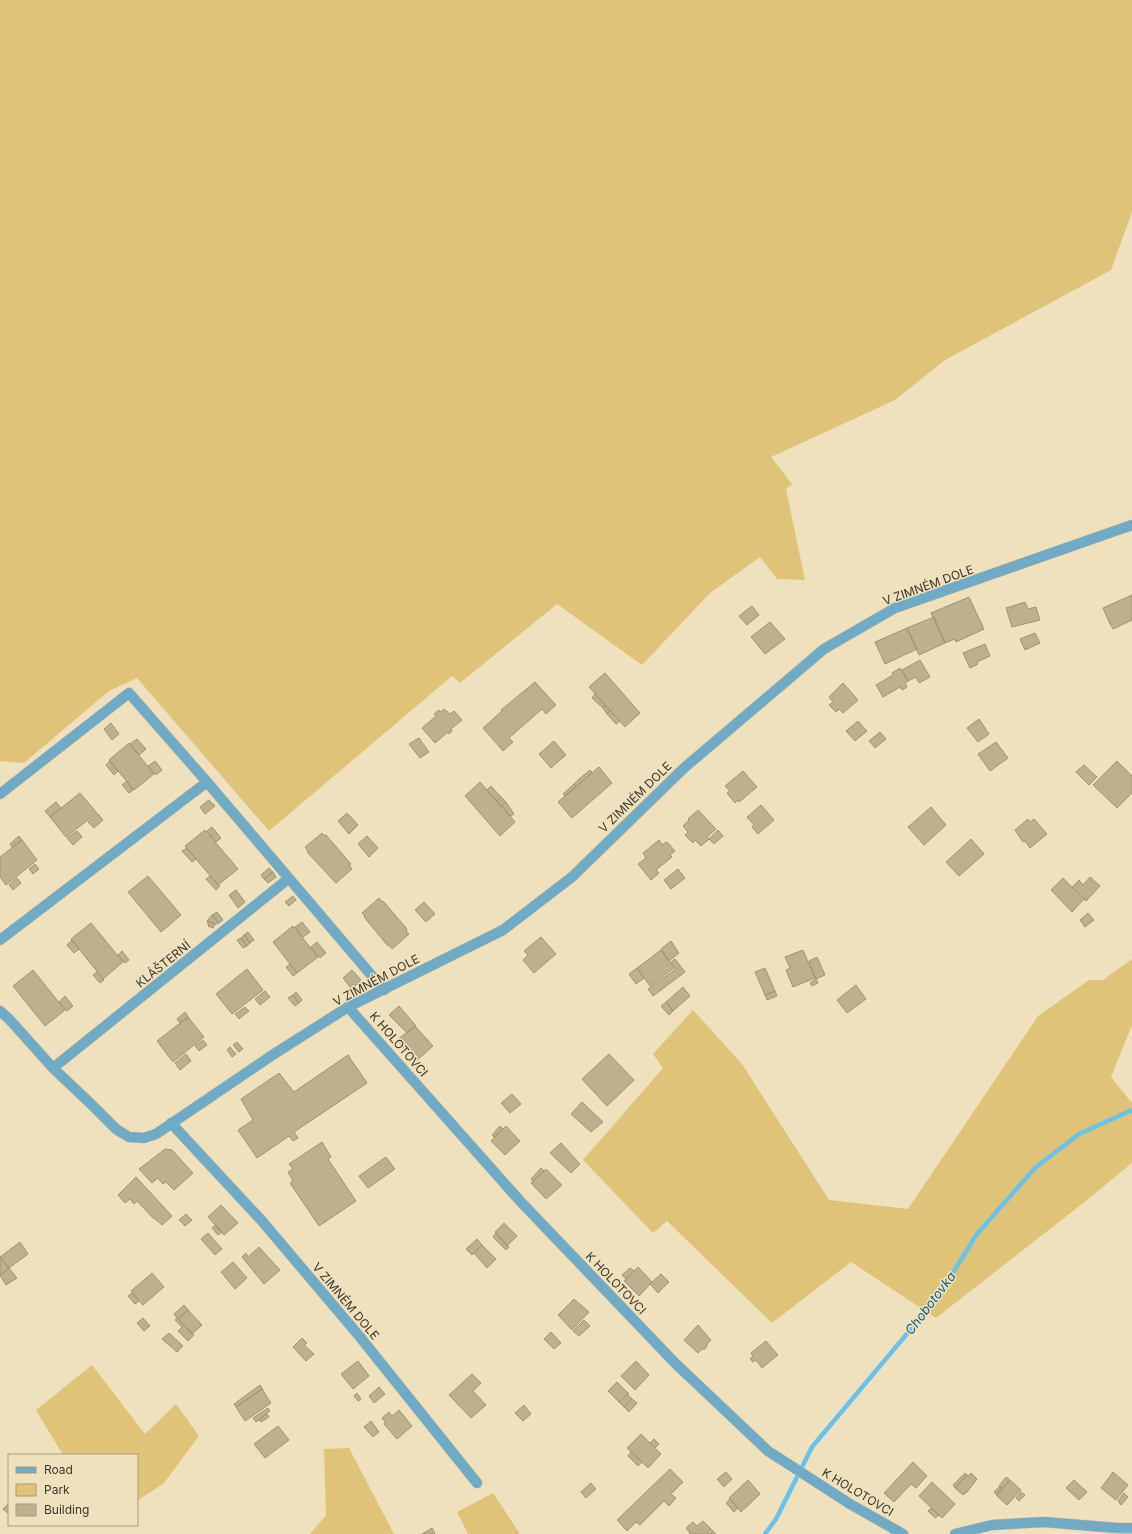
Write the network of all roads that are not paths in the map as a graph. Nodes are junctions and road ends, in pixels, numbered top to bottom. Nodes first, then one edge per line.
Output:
1 (1132, 525) edge
2 (207, 782) junction
3 (0, 794) edge
4 (288, 879) junction
5 (0, 940) edge
6 (384, 990) junction
7 (348, 1007) junction
8 (0, 1011) edge
9 (53, 1068) junction
10 (172, 1123) junction
11 (477, 1483) dead end
12 (1132, 1528) edge
13 (903, 1534) edge
14 (956, 1534) edge

1 - 6 street, V ZIMNÉM DOLE
2 - 3 street
2 - 4 street
2 - 5 street
4 - 6 street
4 - 9 street, KLÁŠTERNÍ
6 - 7 street, V ZIMNÉM DOLE
7 - 10 street, V ZIMNÉM DOLE
7 - 13 street, K HOLOTOVCI
8 - 9 street
9 - 10 street, V ZIMNÉM DOLE
10 - 11 street, V ZIMNÉM DOLE
12 - 14 street

